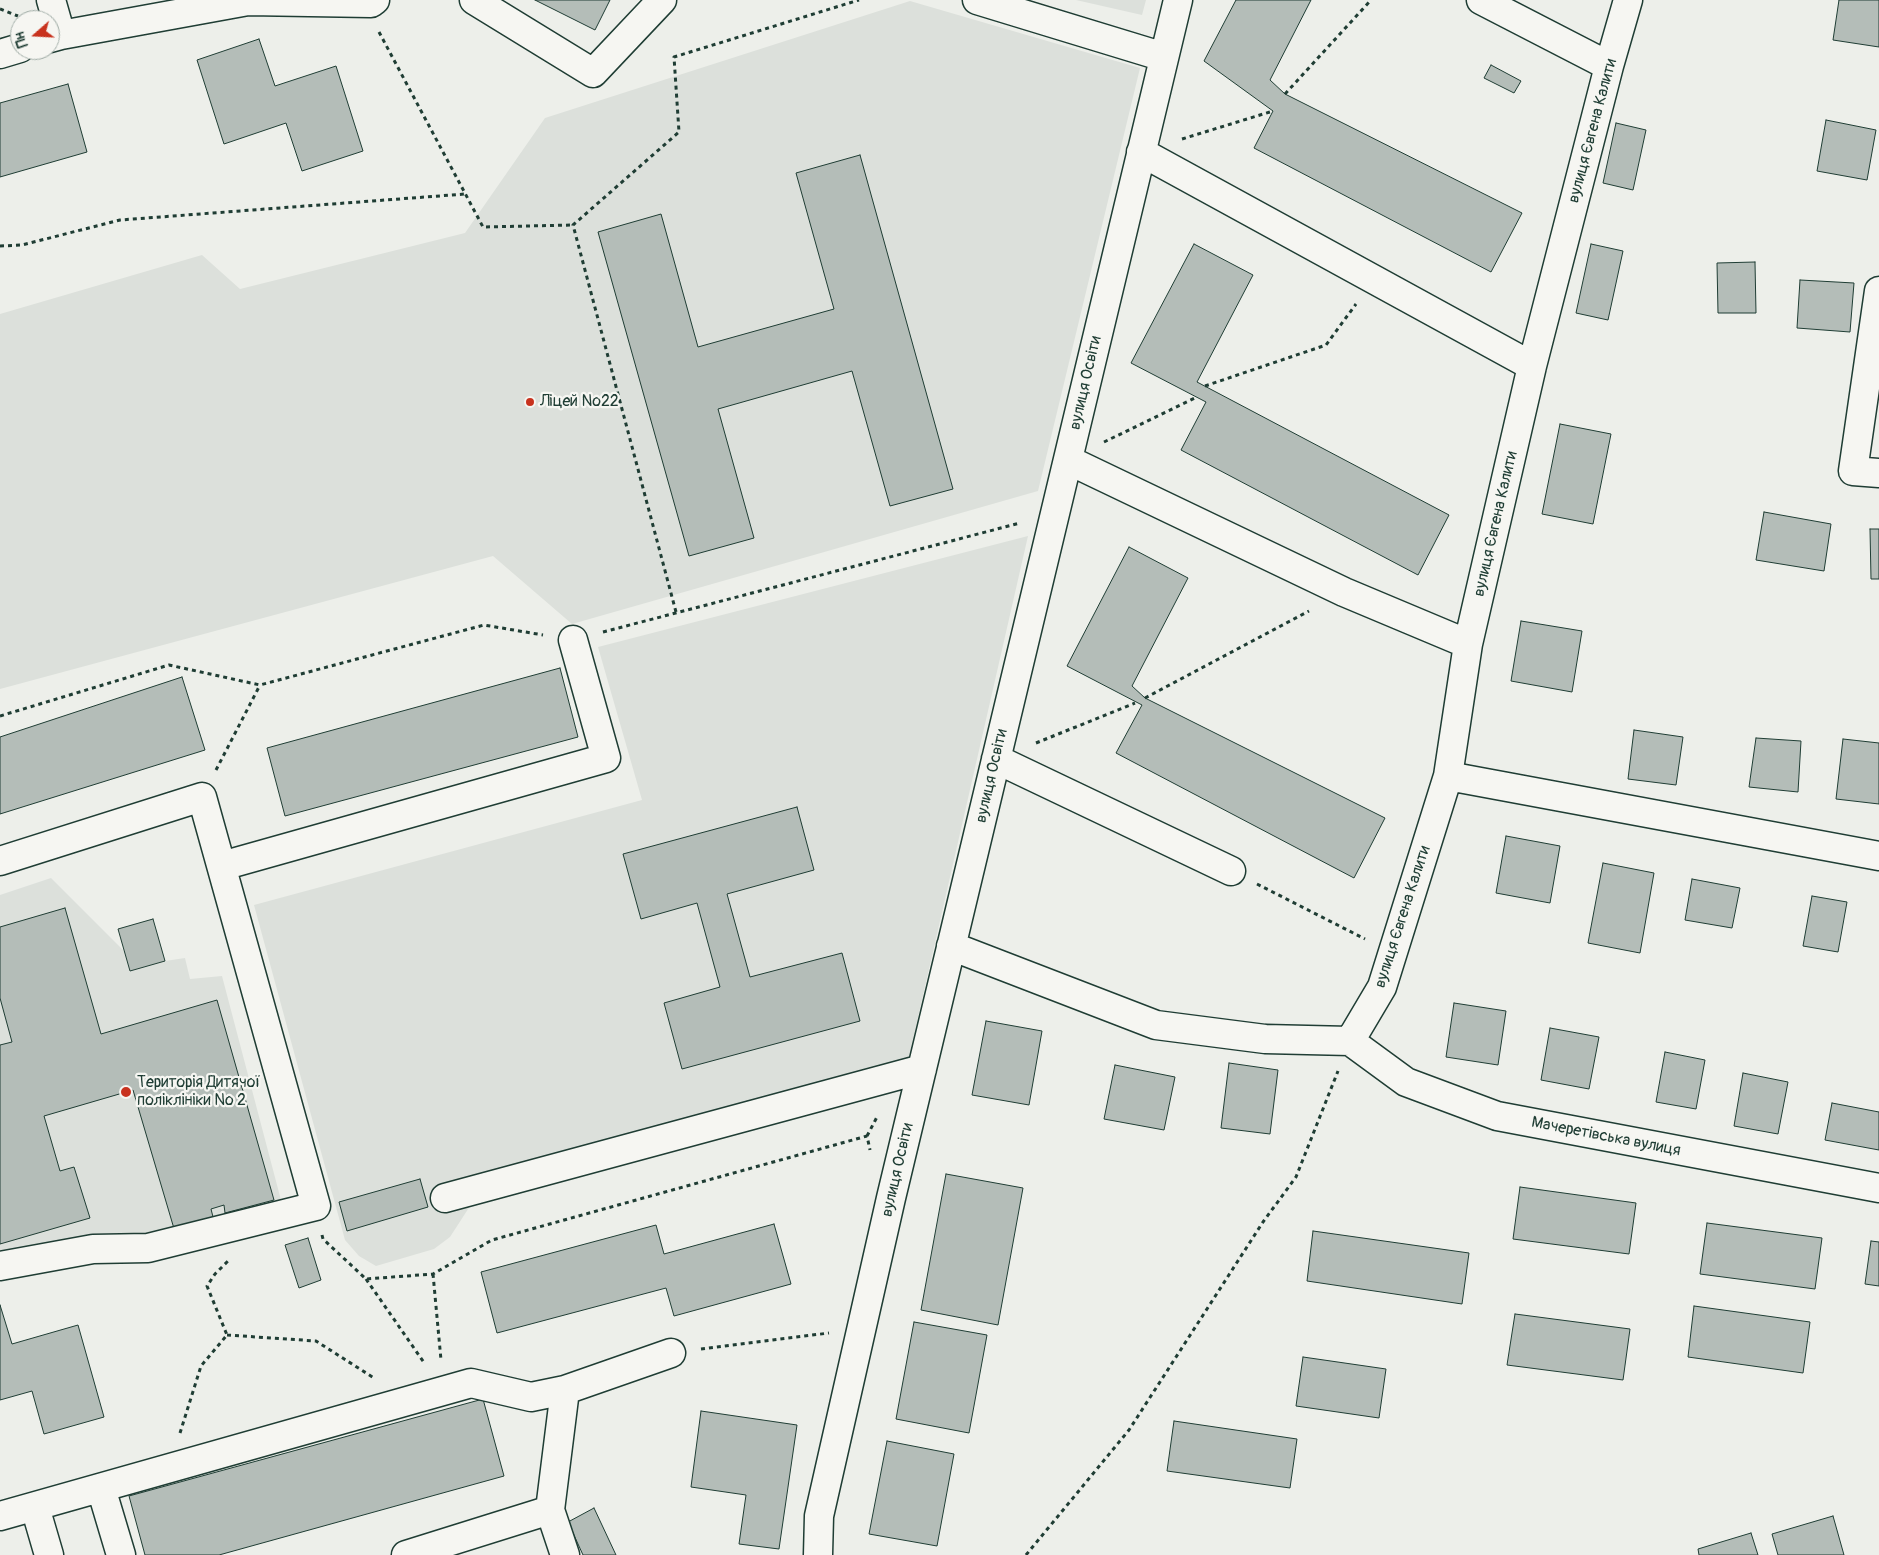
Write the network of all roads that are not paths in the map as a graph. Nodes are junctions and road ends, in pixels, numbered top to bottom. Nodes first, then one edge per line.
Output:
1 (248, 0) edge
2 (474, 0) edge
3 (661, 0) edge
4 (977, 0) edge
5 (1178, 0) edge
6 (1481, 0) edge
7 (1628, 0) edge
8 (369, 1) edge
9 (60, 35) edge
10 (1164, 57) junction
11 (1609, 66) junction
12 (1141, 152) junction
13 (1879, 291) edge
14 (1532, 366) junction
15 (1068, 460) junction
16 (1879, 473) edge
17 (573, 640) road end
18 (1468, 644) junction
19 (996, 759) junction
20 (1448, 776) junction
21 (1879, 856) edge
22 (0, 862) edge
23 (222, 866) junction
24 (1231, 871) road end
25 (952, 946) junction
26 (1350, 1041) junction
27 (922, 1069) junction
28 (1879, 1188) edge
29 (445, 1198) dead end
30 (0, 1266) edge
31 (671, 1353) road end
32 (565, 1390) junction
33 (101, 1488) junction
34 (35, 1507) junction
35 (550, 1510) junction
36 (0, 1516) edge
37 (49, 1555) edge
38 (121, 1555) edge
39 (406, 1555) edge
40 (565, 1555) edge
41 (818, 1555) edge

1 - 8 street
1 - 9 street
2 - 3 street
4 - 10 street
5 - 10 street, вулиця Освіти
6 - 11 street
7 - 11 street, вулиця Євгена Калити
10 - 12 street, вулиця Освіти
11 - 14 street, вулиця Євгена Калити
12 - 14 street
12 - 15 street, вулиця Освіти
13 - 16 street
14 - 18 street, вулиця Євгена Калити
15 - 18 street
15 - 19 street, вулиця Освіти
17 - 23 street
18 - 20 street, вулиця Євгена Калити
19 - 24 street
19 - 25 street, вулиця Освіти
20 - 21 street
20 - 26 street, вулиця Євгена Калити
22 - 23 street
23 - 30 street
25 - 26 street
25 - 27 street, вулиця Освіти
26 - 28 street, Мачеретівська вулиця
27 - 29 street
27 - 41 street, вулиця Освіти
31 - 32 street
32 - 33 street
32 - 35 street
33 - 34 street
33 - 38 street
34 - 36 street
34 - 37 street
35 - 39 street
35 - 40 street

